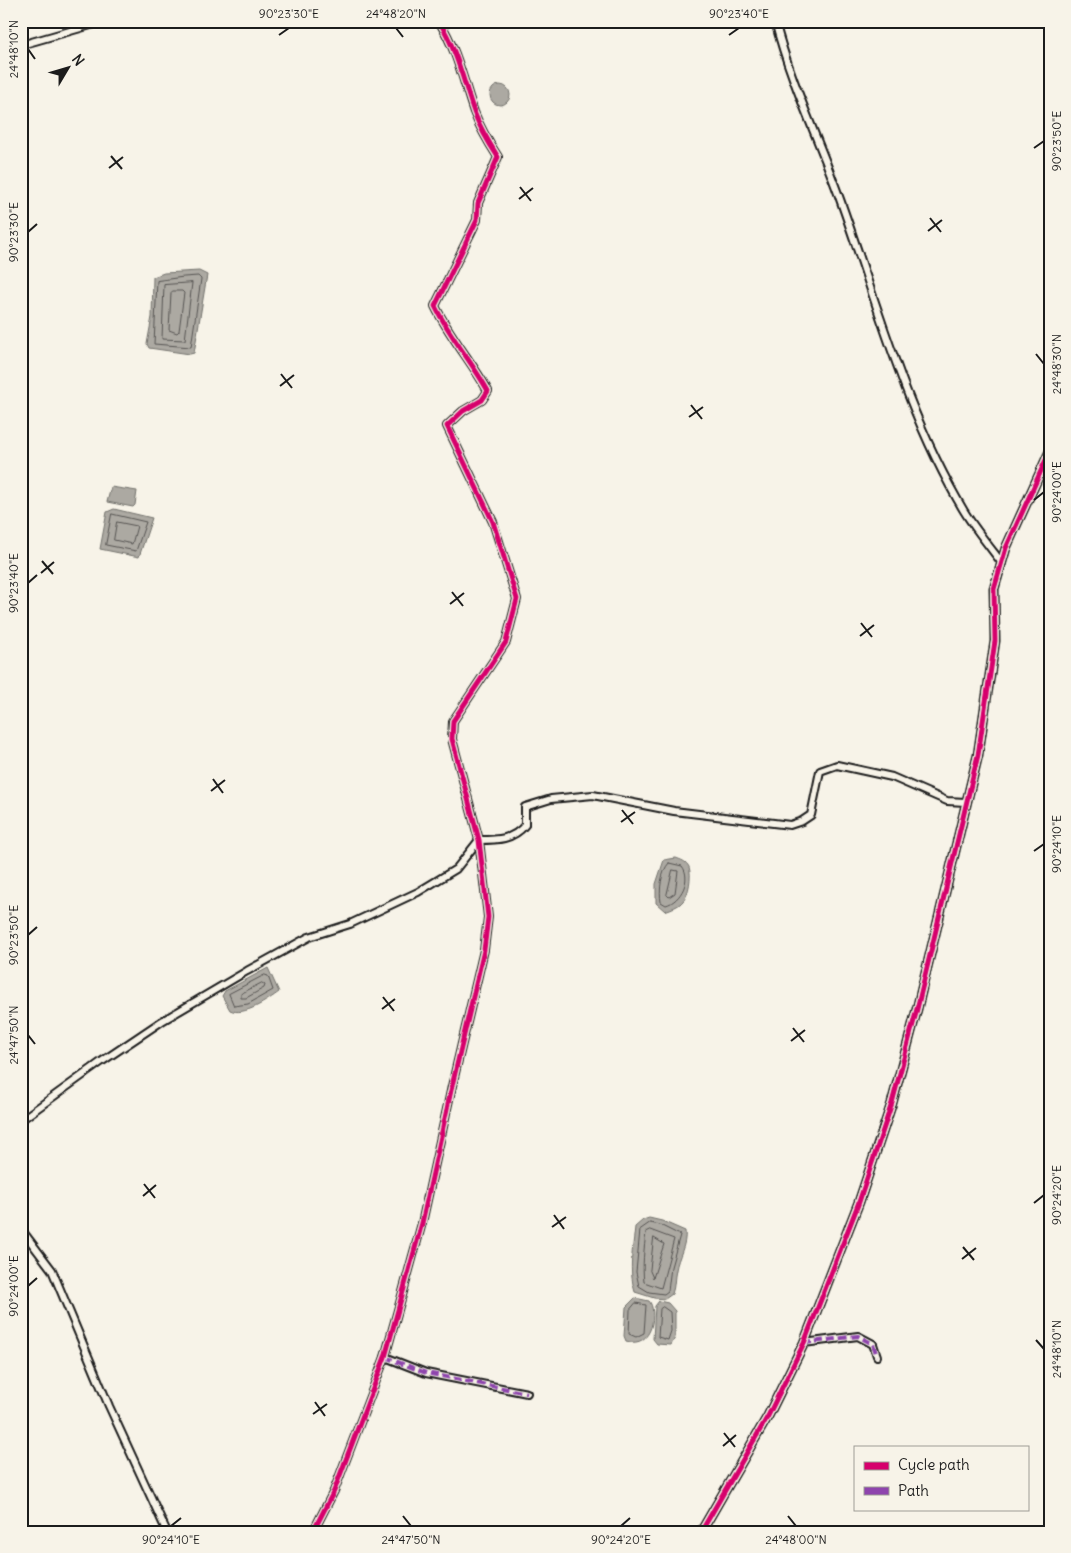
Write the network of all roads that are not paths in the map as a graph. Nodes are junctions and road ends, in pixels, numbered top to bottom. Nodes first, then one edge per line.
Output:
1 (106, 21) edge
2 (438, 21) edge
3 (775, 21) edge
4 (21, 45) edge
5 (1050, 451) edge
6 (1002, 563) junction
7 (966, 802) junction
8 (479, 840) junction
9 (21, 1120) edge
10 (21, 1229) edge
11 (804, 1343) junction
12 (385, 1356) junction
13 (877, 1356) dead end
14 (527, 1393) dead end
15 (167, 1532) edge
16 (313, 1532) edge
17 (701, 1532) edge

1 - 4 street
2 - 8 street
3 - 6 street
5 - 6 street
6 - 7 street
7 - 8 street
7 - 11 street
8 - 9 street
8 - 12 street
10 - 15 street
11 - 13 street
11 - 17 street
12 - 14 street
12 - 16 street

